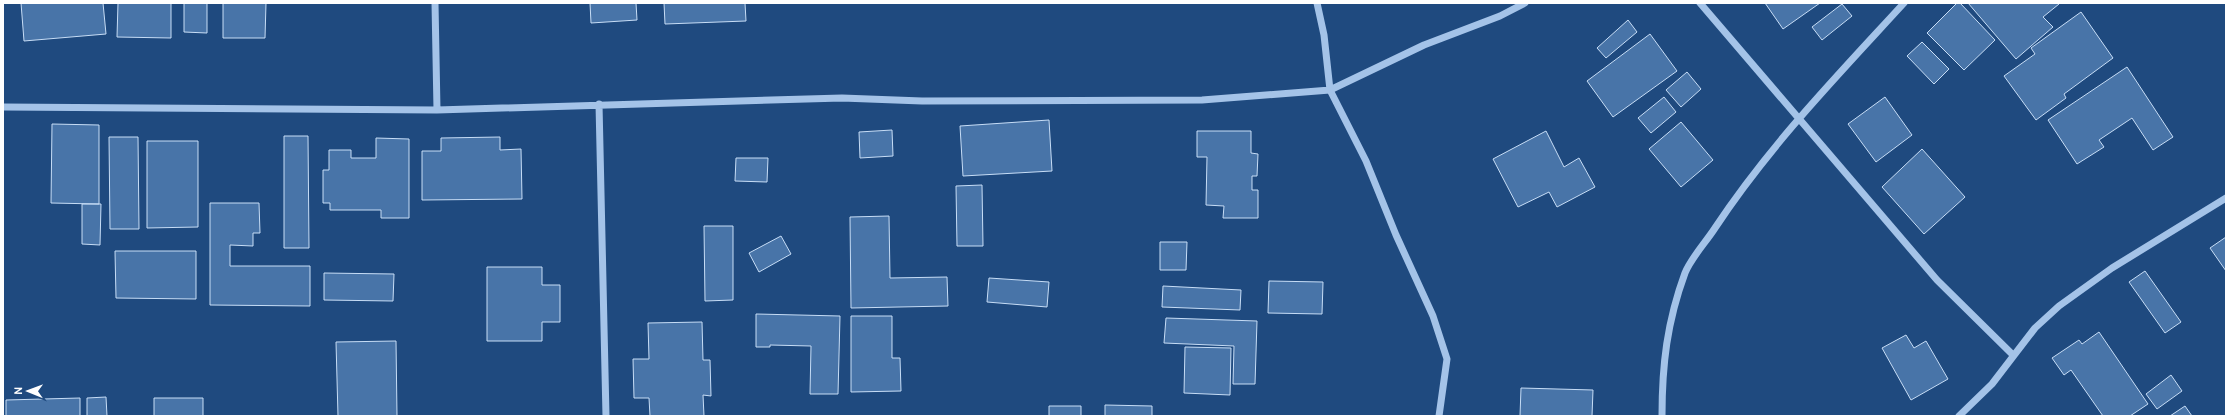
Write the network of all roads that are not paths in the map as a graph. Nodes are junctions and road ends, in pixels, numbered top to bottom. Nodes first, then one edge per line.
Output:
1 (435, 3) edge
2 (1317, 3) edge
3 (1525, 3) edge
4 (1700, 3) edge
5 (1904, 3) edge
6 (1330, 90) junction
7 (599, 104) junction
8 (3, 107) edge
9 (437, 110) junction
10 (1798, 120) junction
11 (2226, 198) edge
12 (2013, 355) junction
13 (606, 416) edge
14 (1440, 416) edge
15 (1662, 416) edge
16 (1959, 416) edge

1 - 9 street
2 - 6 street
3 - 6 street
4 - 10 street
5 - 10 street
6 - 7 street
6 - 14 street
7 - 9 street
7 - 13 street
8 - 9 street
10 - 12 street
10 - 15 street
11 - 12 street
12 - 16 street

